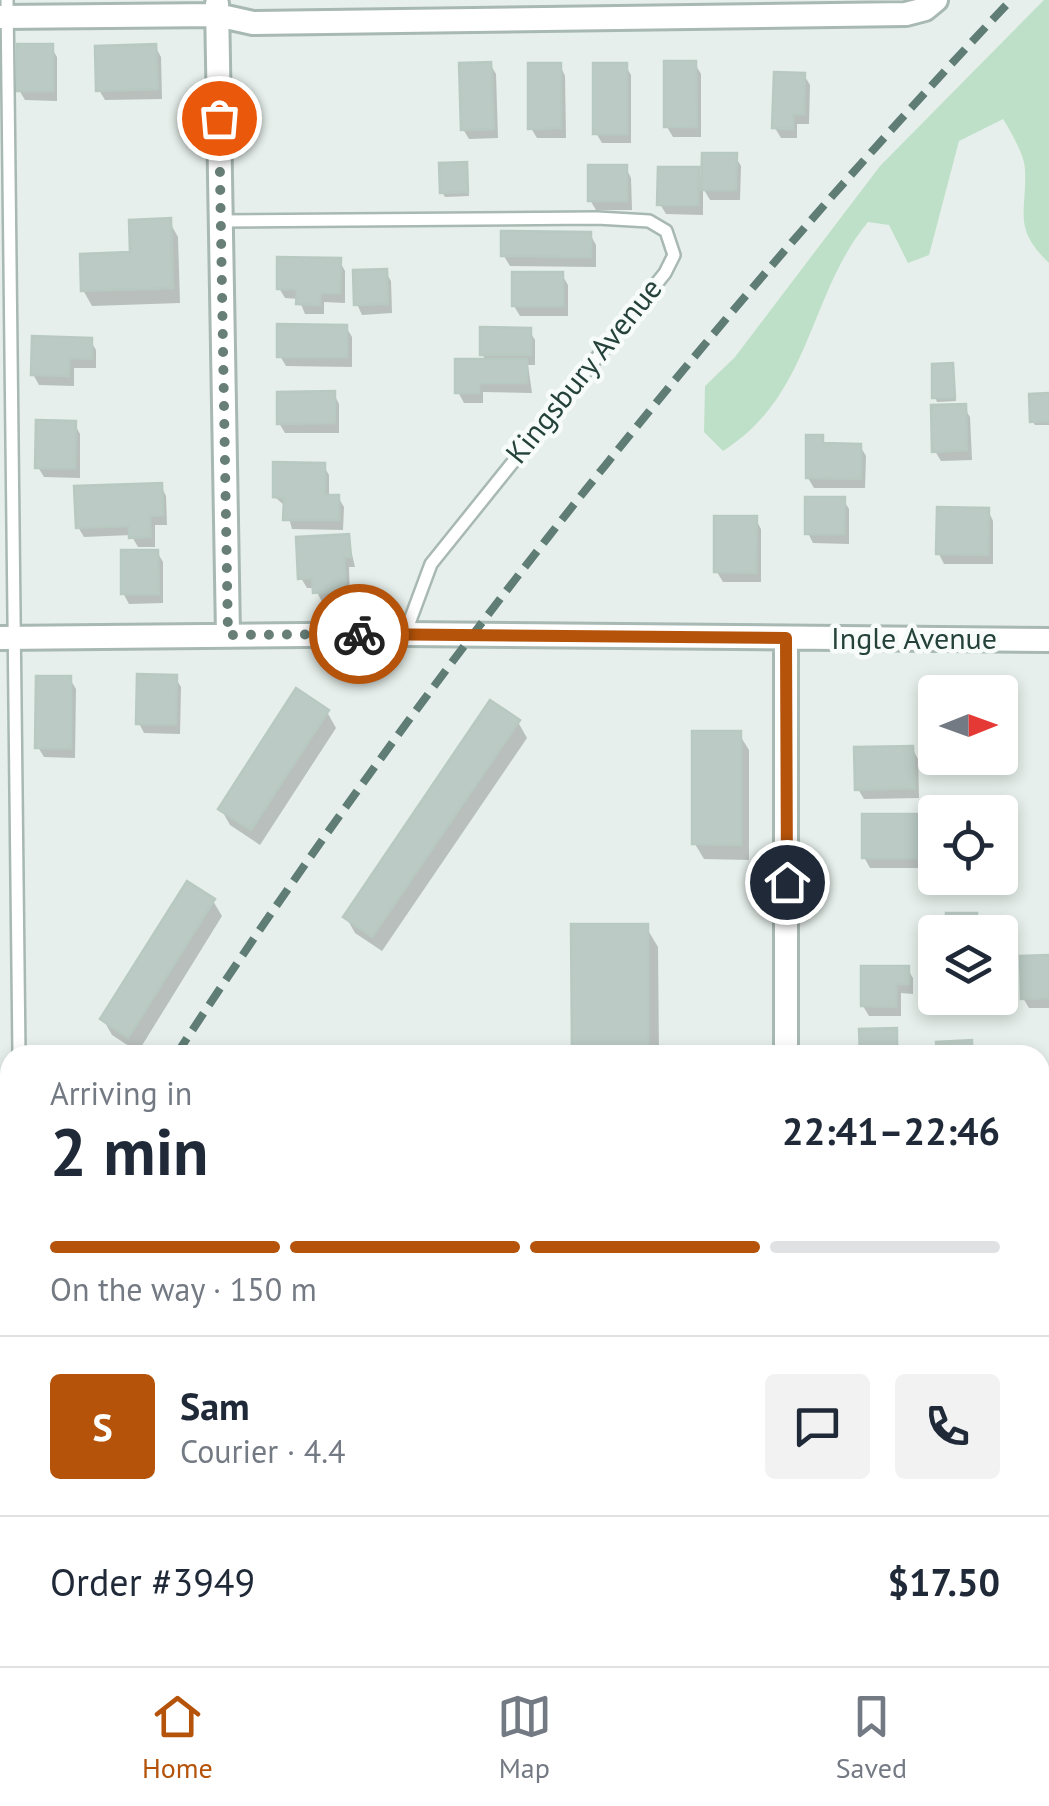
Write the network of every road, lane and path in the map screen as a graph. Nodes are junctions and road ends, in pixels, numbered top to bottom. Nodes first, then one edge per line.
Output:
1 (936, 0) edge
2 (876, 7) edge
3 (217, 8) edge
4 (652, 10) edge
5 (5, 11) edge
6 (220, 221) junction
7 (405, 634) junction
8 (228, 635) junction
9 (8, 638) edge
10 (786, 638) junction
11 (1049, 640) edge
12 (19, 1045) edge
13 (786, 1045) edge

1 - 2 street
2 - 4 street
3 - 4 street
3 - 5 street
3 - 6 street
5 - 9 lane
6 - 7 lane, Kingsbury Avenue
6 - 8 street
7 - 8 street, Ingle Avenue
7 - 10 street, Ingle Avenue
8 - 9 street, Ingle Avenue
9 - 12 lane
10 - 11 street, Ingle Avenue
10 - 13 street

